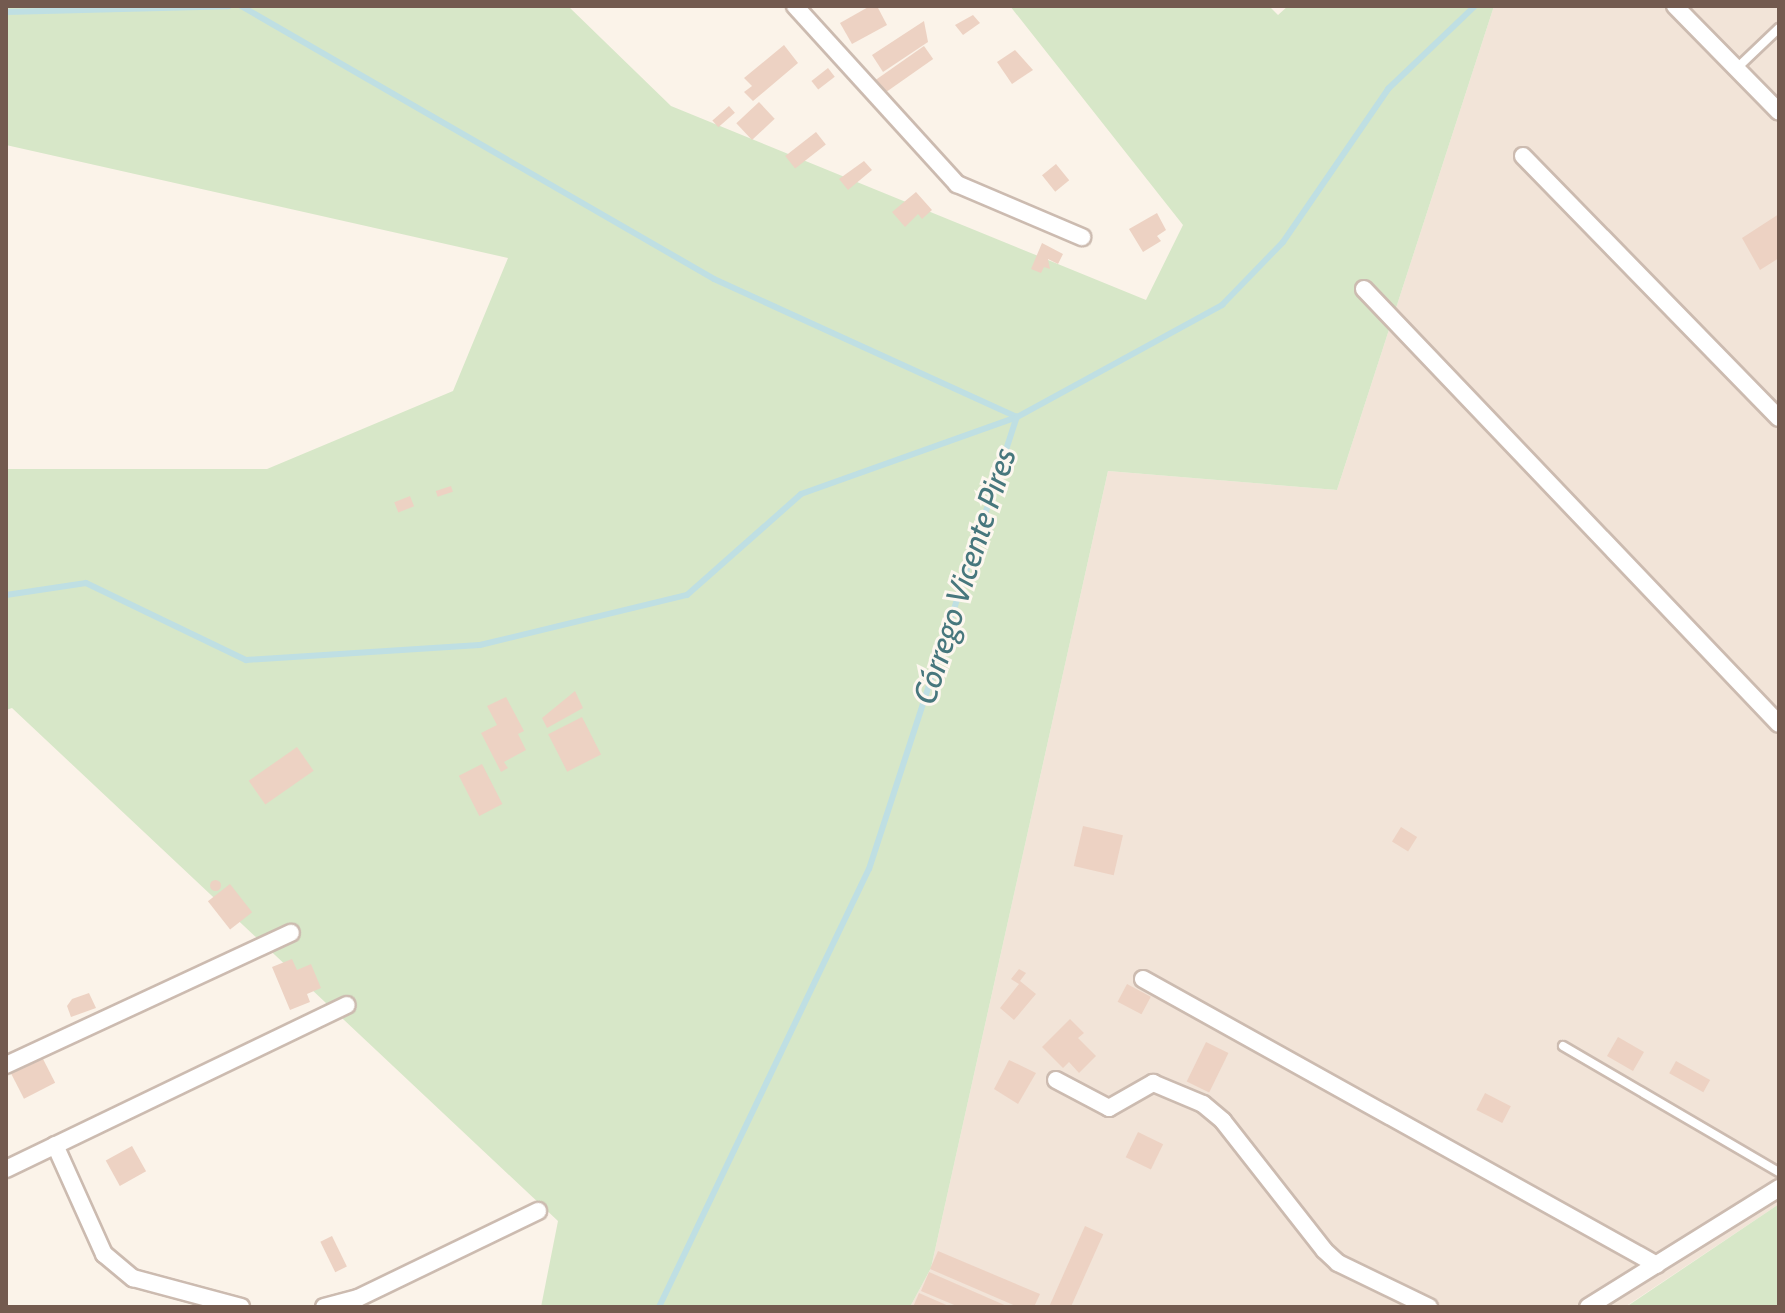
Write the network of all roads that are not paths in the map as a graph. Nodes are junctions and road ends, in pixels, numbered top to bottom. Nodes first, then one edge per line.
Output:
1 (795, 6) edge
2 (1675, 6) edge
3 (1779, 28) edge
4 (1737, 68) junction
5 (1779, 112) edge
6 (1523, 156) dead end
7 (1082, 237) dead end
8 (1364, 289) dead end
9 (1779, 418) edge
10 (1779, 724) edge
11 (291, 933) dead end
12 (1143, 979) dead end
13 (347, 1005) dead end
14 (1563, 1046) dead end
15 (6, 1065) edge
16 (1056, 1080) dead end
17 (55, 1145) junction
18 (6, 1169) edge
19 (1779, 1172) edge
20 (1779, 1188) edge
21 (538, 1211) dead end
22 (1657, 1265) junction
23 (241, 1307) edge
24 (324, 1307) edge
25 (1429, 1307) edge
26 (1588, 1307) edge

1 - 7 street
2 - 4 street
3 - 4 lane
4 - 5 street
6 - 9 street
8 - 10 street
11 - 15 street
12 - 22 street
13 - 17 street
14 - 19 lane
16 - 25 street
17 - 18 street
17 - 23 street
20 - 22 street
21 - 24 street
22 - 26 street

